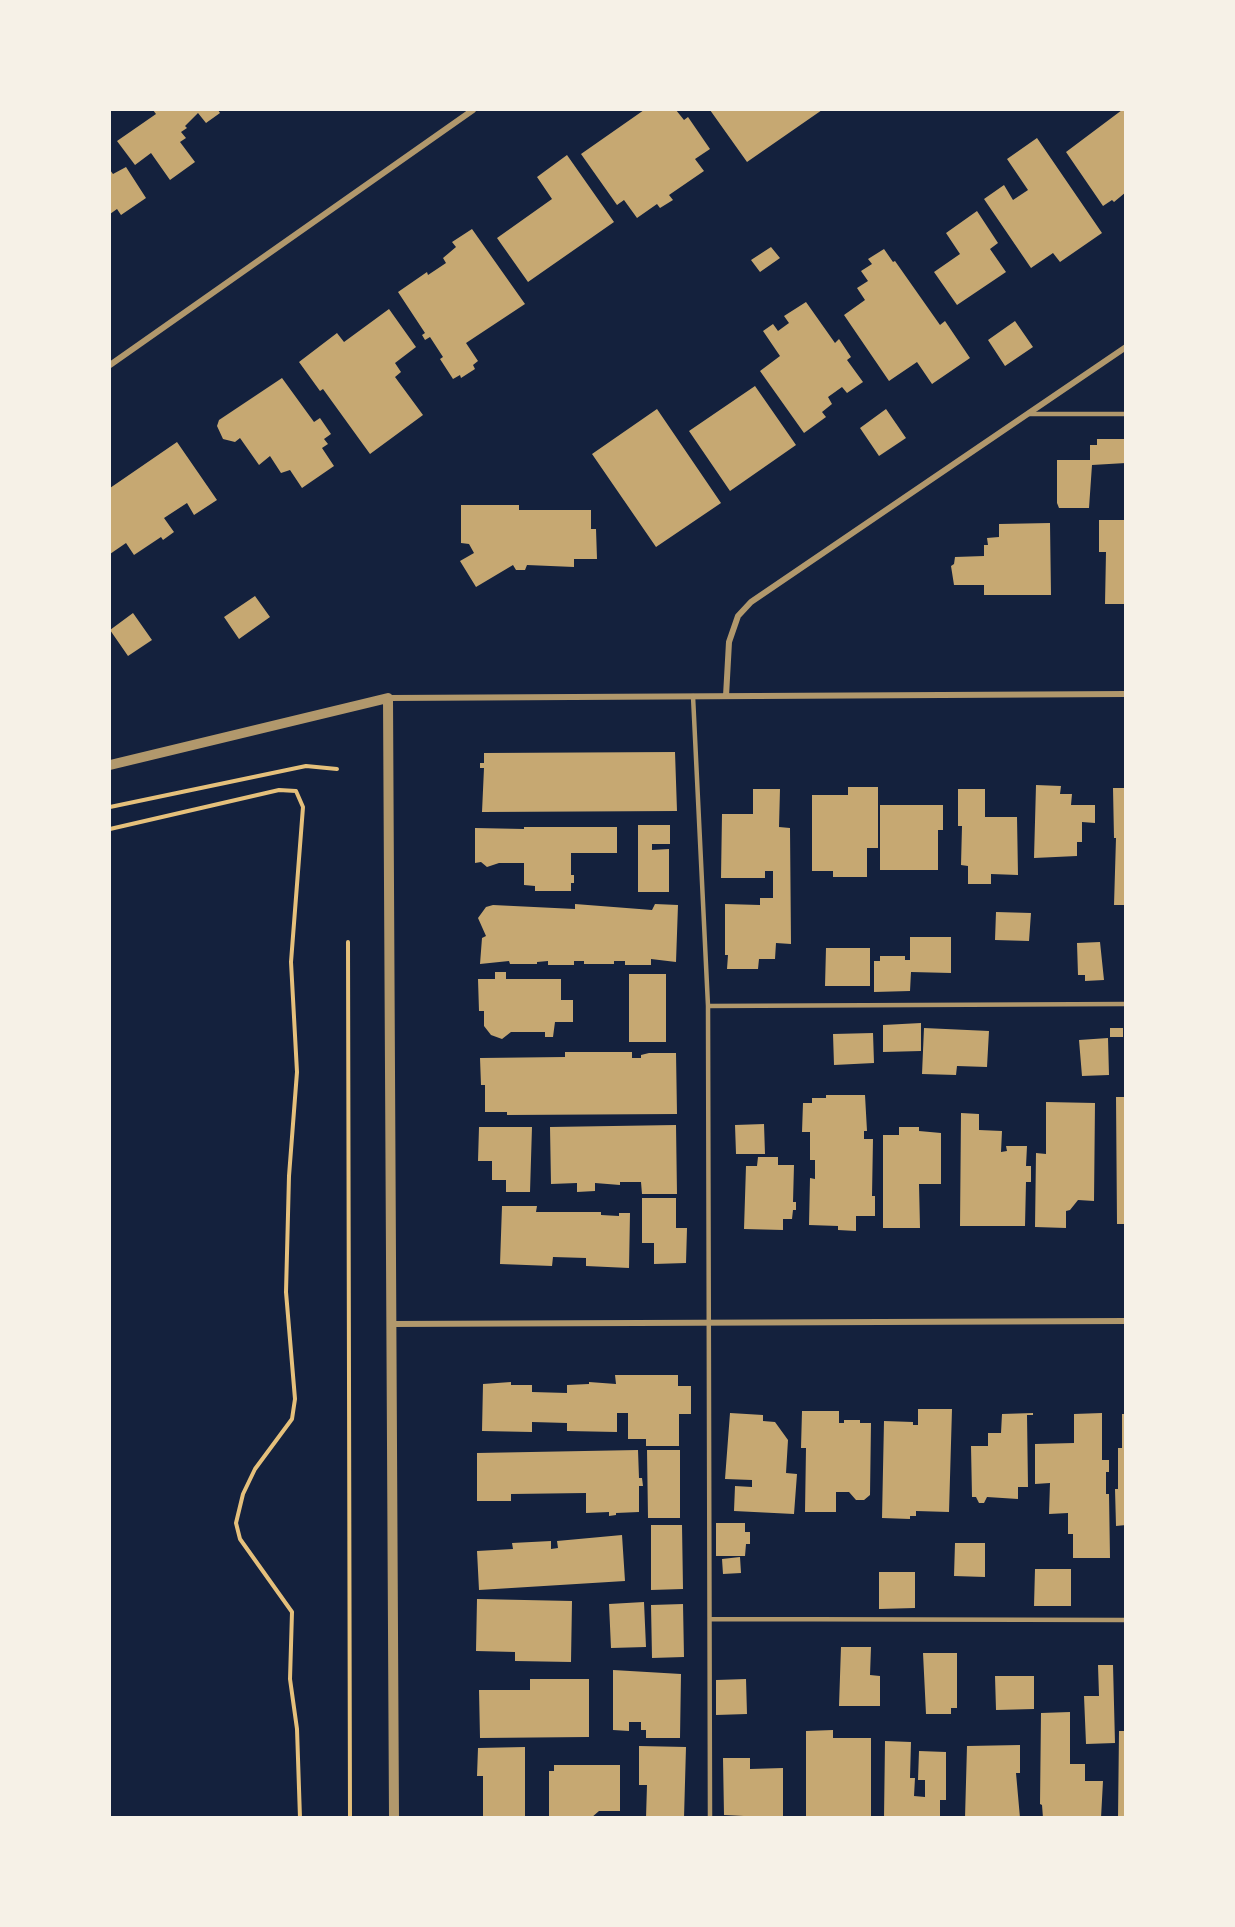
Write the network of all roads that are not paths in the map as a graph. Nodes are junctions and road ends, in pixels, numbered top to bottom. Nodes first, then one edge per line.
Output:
1 (473, 110) edge
2 (1125, 347) edge
3 (110, 365) edge
4 (1029, 414) junction
5 (1125, 414) edge
6 (1125, 694) edge
7 (693, 696) junction
8 (726, 696) junction
9 (388, 698) junction
10 (110, 765) edge
11 (1125, 1004) edge
12 (708, 1006) junction
13 (1125, 1321) edge
14 (709, 1323) junction
15 (391, 1324) junction
16 (710, 1619) junction
17 (1125, 1620) edge
18 (394, 1818) edge
19 (710, 1818) edge

1 - 3 street
2 - 4 street
4 - 5 lane
4 - 8 street
6 - 8 street
7 - 8 street
7 - 9 street
7 - 12 lane
9 - 10 street
9 - 15 street
11 - 12 lane
12 - 14 lane
13 - 14 street
14 - 15 street
14 - 16 lane
15 - 18 street
16 - 17 lane
16 - 19 lane

